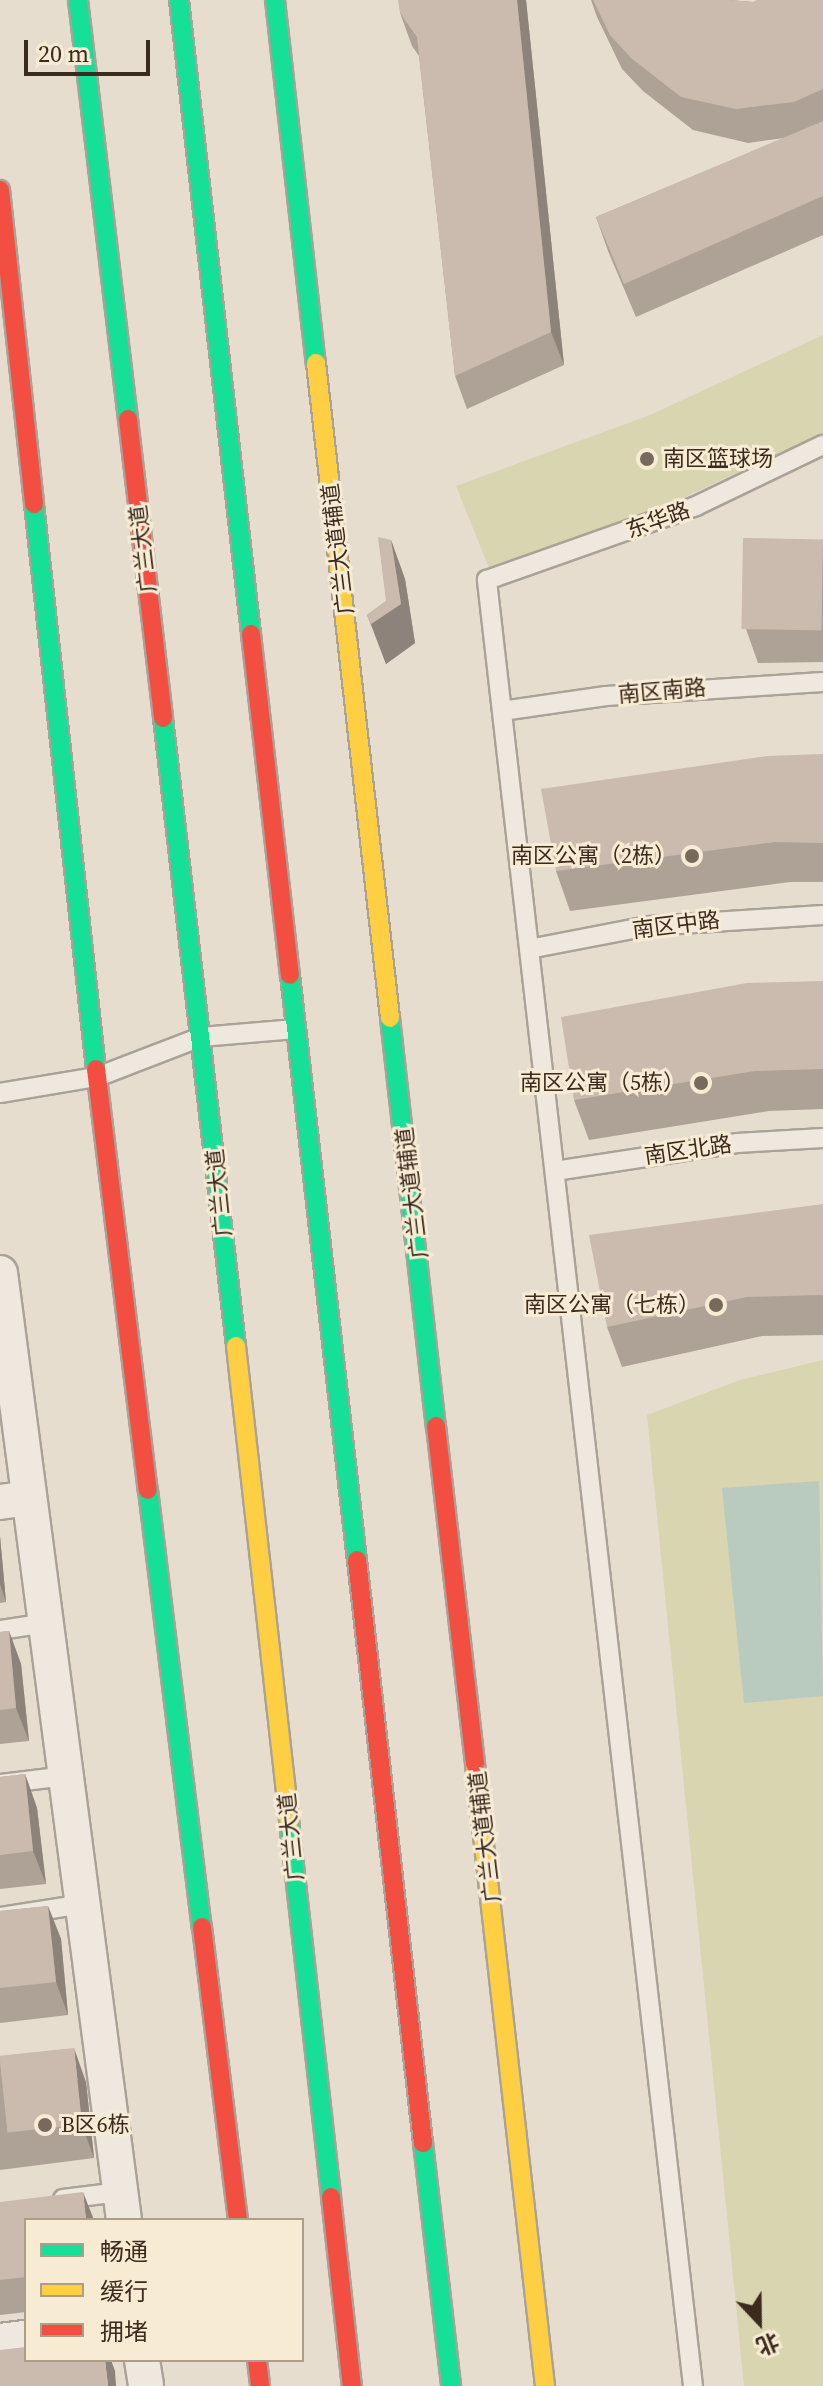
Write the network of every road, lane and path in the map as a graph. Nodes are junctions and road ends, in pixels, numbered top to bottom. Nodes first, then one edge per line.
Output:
1 (78, 0) edge
2 (179, 0) edge
3 (275, 0) edge
4 (0, 190) edge
5 (823, 445) edge
6 (823, 682) edge
7 (502, 711) junction
8 (823, 915) edge
9 (529, 949) junction
10 (299, 1028) junction
11 (201, 1037) junction
12 (97, 1077) junction
13 (0, 1093) edge
14 (823, 1138) edge
15 (555, 1171) junction
16 (0, 1273) edge
17 (6, 1372) edge
18 (15, 1500) edge
19 (46, 1623) junction
20 (0, 1630) edge
21 (66, 1776) junction
22 (0, 1784) edge
23 (83, 1904) junction
24 (0, 1917) edge
25 (45, 2202) edge
26 (122, 2206) edge
27 (238, 2218) edge
28 (24, 2338) edge
29 (0, 2341) edge
30 (142, 2362) edge
31 (257, 2362) edge
32 (146, 2386) edge
33 (260, 2386) edge
34 (352, 2386) edge
35 (451, 2386) edge
36 (545, 2386) edge
37 (693, 2386) edge

1 - 11 main road, 广兰大道
2 - 10 main road
3 - 36 main road, 广兰大道辅道
4 - 12 main road
5 - 7 lane, 东华路
6 - 7 lane, 南区南路
7 - 9 lane
8 - 9 lane, 南区中路
9 - 15 lane
10 - 11 lane
10 - 35 main road
11 - 12 lane
11 - 34 main road, 广兰大道
12 - 13 lane
12 - 27 main road
14 - 15 lane, 南区北路
15 - 37 lane
16 - 17 street
17 - 18 street
18 - 19 street
19 - 20 lane
19 - 21 street
21 - 22 lane
21 - 23 street
23 - 24 lane
23 - 26 street
25 - 26 lane
28 - 29 street
30 - 32 street
31 - 33 main road

